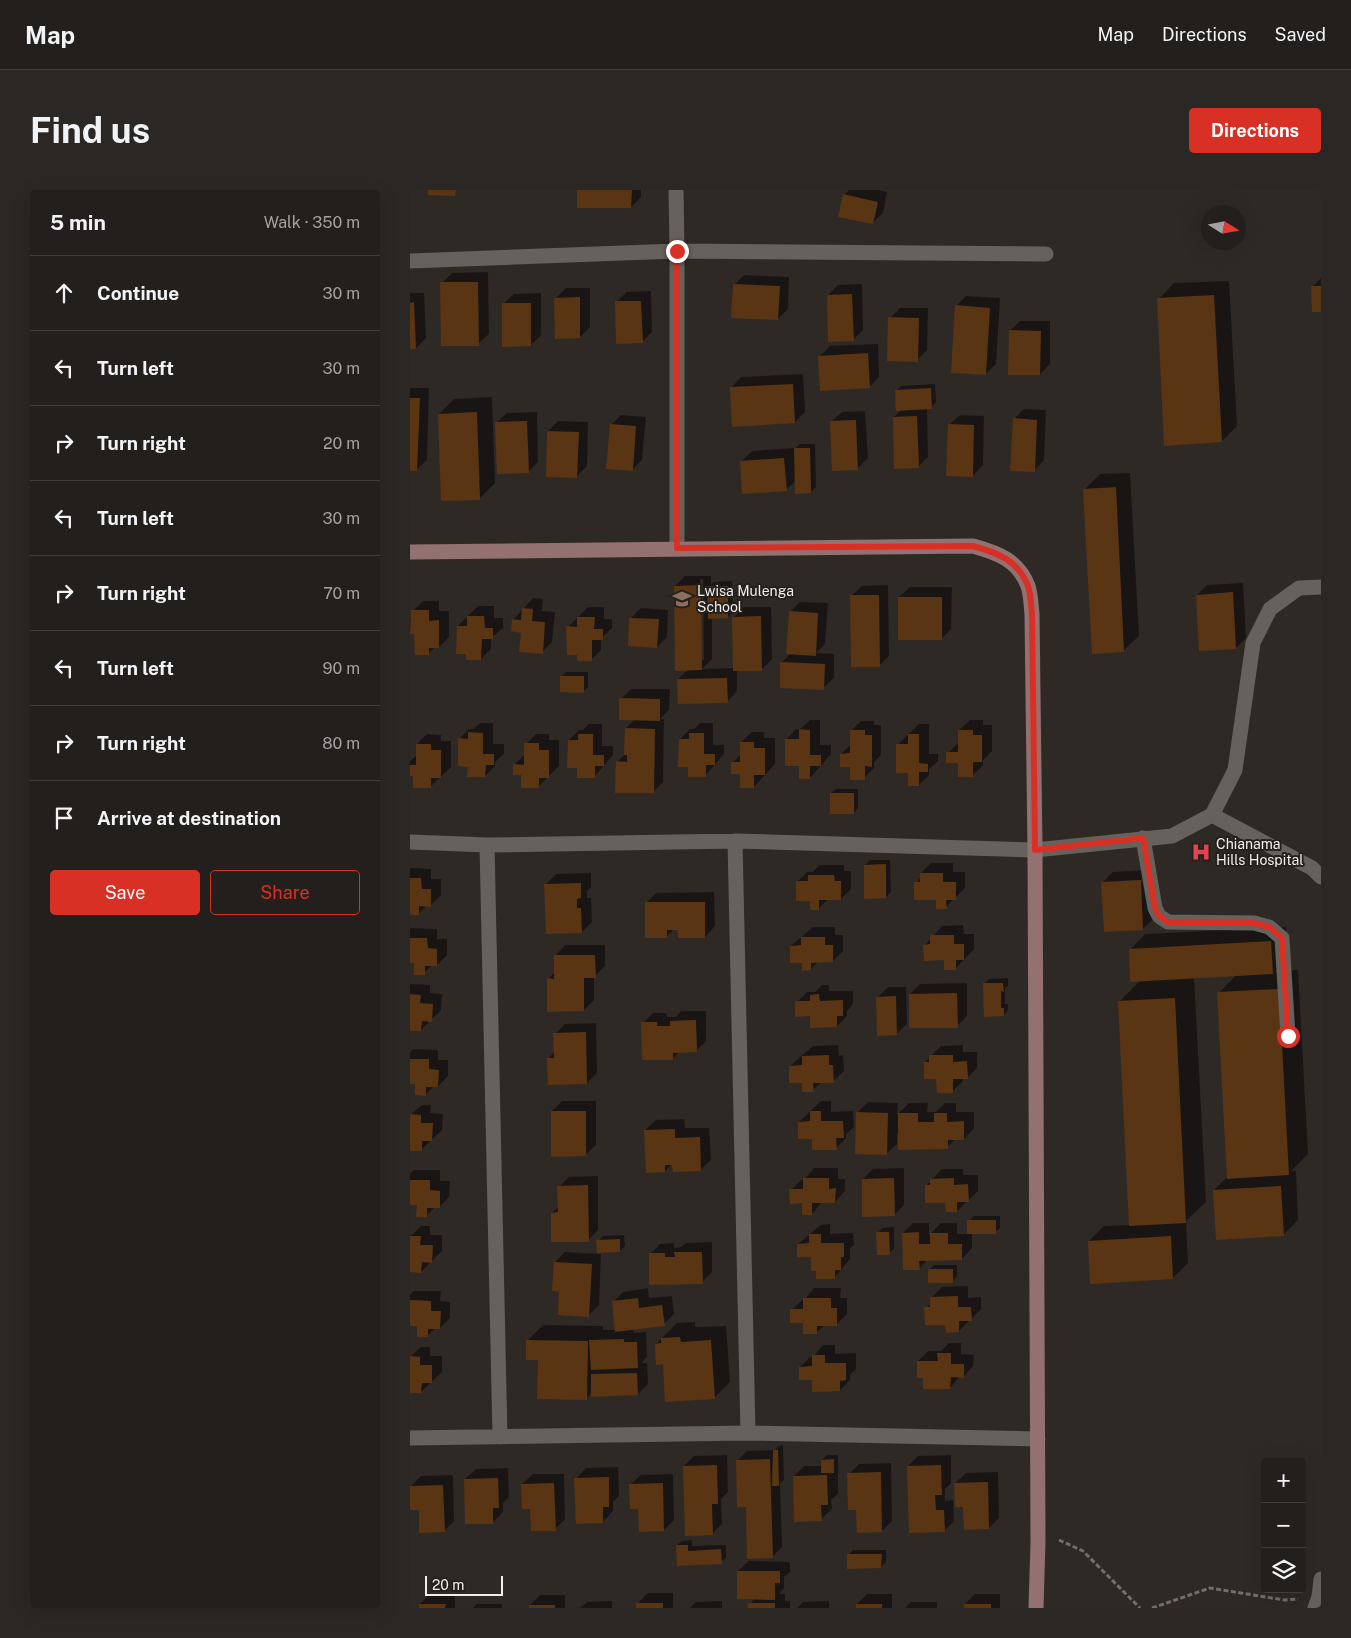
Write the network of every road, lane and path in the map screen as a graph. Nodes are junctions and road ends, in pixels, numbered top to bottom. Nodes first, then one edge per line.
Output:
1 (676, 190) edge
2 (677, 251) junction
3 (1046, 254) dead end
4 (410, 261) edge
5 (677, 548) junction
6 (410, 552) edge
7 (1321, 587) edge
8 (1212, 815) junction
9 (1143, 838) junction
10 (735, 841) junction
11 (410, 842) edge
12 (487, 845) junction
13 (1035, 850) junction
14 (1321, 877) edge
15 (1288, 1036) dead end
16 (748, 1433) junction
17 (500, 1437) junction
18 (410, 1438) edge
19 (1038, 1438) junction
20 (1038, 1542) junction
21 (1321, 1579) edge
22 (1317, 1603) edge
23 (1036, 1608) edge
24 (1140, 1608) edge
25 (1152, 1608) edge

1 - 2 street
2 - 3 street
2 - 4 street
2 - 5 street
5 - 6 street
5 - 13 street
7 - 8 street
8 - 9 street
8 - 14 street
9 - 13 street
9 - 15 street
10 - 12 street
10 - 13 street
10 - 16 street
11 - 12 street
12 - 17 street
13 - 19 street
16 - 17 street
16 - 19 street
17 - 18 street
19 - 20 street
20 - 23 street
20 - 24 path
21 - 22 street
22 - 25 path

